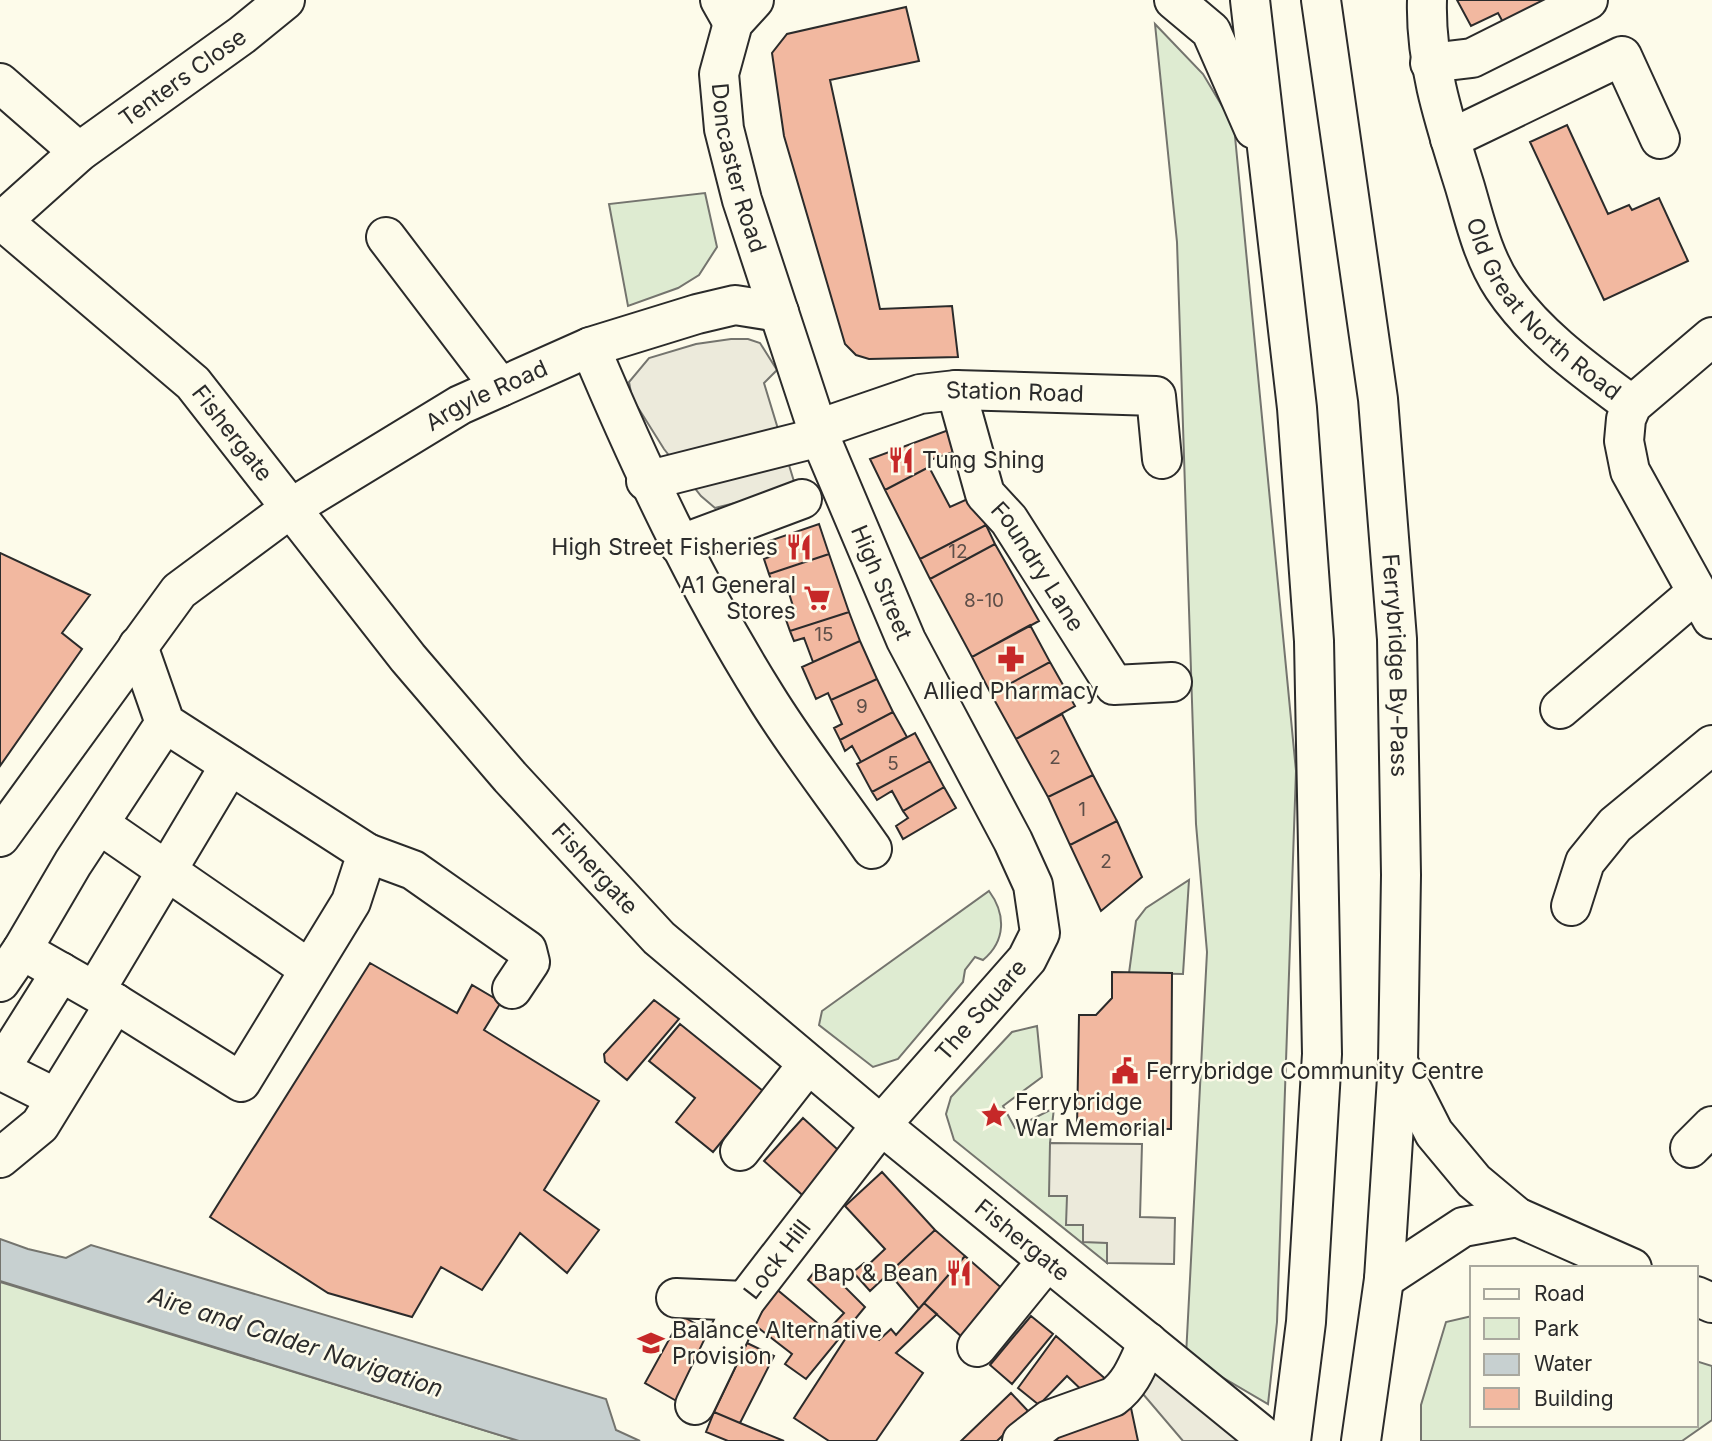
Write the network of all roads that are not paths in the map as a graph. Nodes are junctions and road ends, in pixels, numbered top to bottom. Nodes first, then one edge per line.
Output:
1 (285, 0) edge
2 (1174, 0) edge
3 (1250, 0) edge
4 (1321, 0) edge
5 (1427, 0) edge
6 (1588, 0) edge
7 (735, 8) edge
8 (1435, 79) junction
9 (0, 83) edge
10 (1450, 139) junction
11 (1660, 139) dead end
12 (79, 152) junction
13 (1272, 170) junction
14 (1, 220) edge
15 (753, 235) junction
16 (386, 237) dead end
17 (779, 312) junction
18 (697, 314) junction
19 (1712, 337) edge
20 (590, 347) junction
21 (500, 387) junction
22 (956, 390) junction
23 (1632, 405) junction
24 (819, 433) junction
25 (1162, 459) dead end
26 (646, 481) junction
27 (802, 499) dead end
28 (291, 508) junction
29 (679, 545) junction
30 (1704, 606) edge
31 (138, 646) junction
32 (1172, 682) dead end
33 (1560, 709) dead end
34 (165, 723) junction
35 (1712, 745) edge
36 (230, 765) junction
37 (99, 824) junction
38 (0, 837) edge
39 (1013, 841) joint
40 (872, 849) dead end
41 (367, 853) junction
42 (167, 871) junction
43 (1571, 906) dead end
44 (22, 950) junction
45 (309, 969) junction
46 (61, 972) junction
47 (0, 982) edge
48 (512, 989) dead end
49 (105, 997) junction
50 (1398, 1062) junction
51 (808, 1064) junction
52 (0, 1069) edge
53 (56, 1098) junction
54 (881, 1125) junction
55 (740, 1151) dead end
56 (0, 1158) edge
57 (1517, 1217) junction
58 (1047, 1261) junction
59 (1627, 1266) edge
60 (1384, 1279) junction
61 (676, 1298) dead end
62 (745, 1301) junction
63 (1148, 1342) junction
64 (977, 1347) dead end
65 (695, 1405) dead end
66 (1022, 1441) edge
67 (1269, 1441) edge
68 (1291, 1441) edge
69 (1361, 1441) edge

1 - 12 main road, Tenters Close
2 - 13 main road
3 - 13 main road
4 - 50 main road, Ferrybridge By-Pass
5 - 8 main road, Old Great North Road
6 - 8 main road
7 - 15 main road, Doncaster Road
8 - 10 main road, Old Great North Road
9 - 12 main road
10 - 11 main road
10 - 23 main road, Old Great North Road
12 - 14 main road, Tenters Close
13 - 68 main road
14 - 28 main road, Fishergate
15 - 17 main road, Doncaster Road
15 - 18 main road, Argyle Road
16 - 21 main road
17 - 18 main road, Argyle Road
17 - 24 main road, High Street
18 - 20 main road, Argyle Road
19 - 23 main road
20 - 21 main road, Argyle Road
20 - 26 main road
21 - 28 main road, Argyle Road
22 - 24 main road, Station Road
22 - 25 main road, Station Road
22 - 32 main road, Foundry Lane
23 - 30 main road, Old Great North Road
24 - 26 main road, Station Road
24 - 39 main road, High Street
26 - 29 main road
27 - 29 main road
28 - 31 main road, Argyle Road
28 - 51 main road, Fishergate
29 - 40 main road
30 - 33 main road
31 - 34 main road
31 - 38 main road, Argyle Road
34 - 36 main road
34 - 37 main road
35 - 43 main road
36 - 41 main road
36 - 42 main road
37 - 42 main road
37 - 44 main road
39 - 54 main road, The Square
41 - 45 main road
41 - 48 main road
42 - 45 main road
42 - 49 main road
44 - 46 main road
44 - 47 main road
45 - 49 main road
46 - 49 main road
46 - 52 main road
49 - 53 main road
50 - 57 main road
50 - 60 main road, Ferrybridge By-Pass
51 - 54 main road, Fishergate
51 - 55 main road
52 - 53 main road
53 - 56 main road
54 - 58 main road, Fishergate
54 - 62 main road, Lock Hill
57 - 59 main road
57 - 60 main road
58 - 63 main road, Fishergate
58 - 64 main road
60 - 69 main road, Ferrybridge By-Pass
61 - 62 main road
62 - 65 main road, Lock Hill
63 - 66 main road
63 - 67 main road, Fishergate

